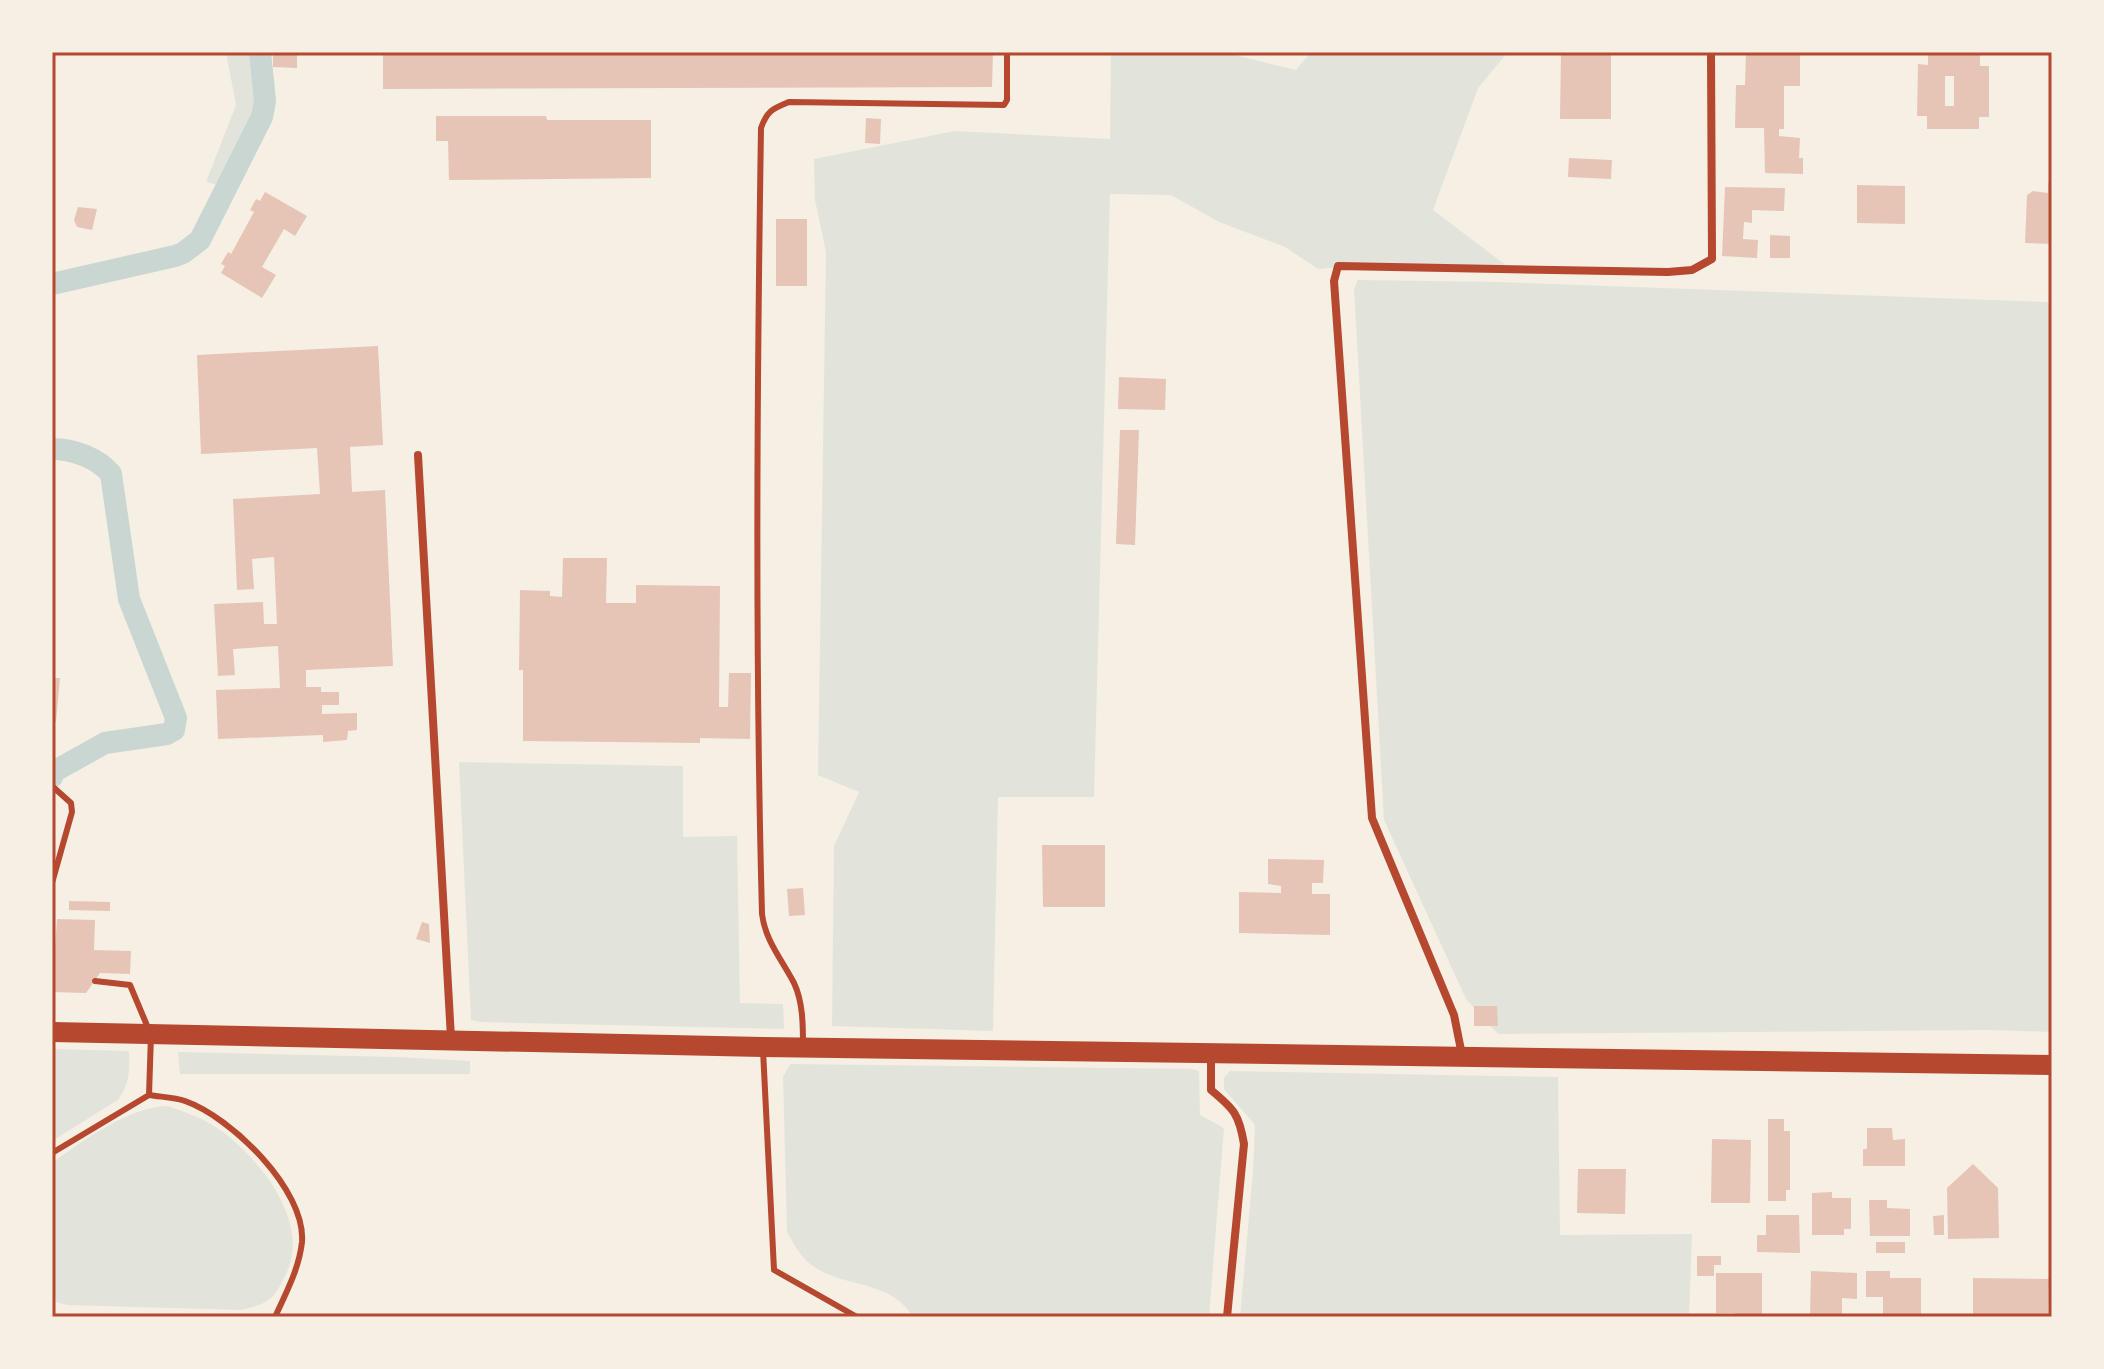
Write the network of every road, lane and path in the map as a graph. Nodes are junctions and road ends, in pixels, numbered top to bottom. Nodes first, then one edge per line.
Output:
1 (1007, 52) edge
2 (1711, 52) edge
3 (418, 455) dead end
4 (52, 786) edge
5 (52, 883) edge
6 (95, 981) dead end
7 (52, 1032) edge
8 (151, 1035) junction
9 (451, 1041) junction
10 (763, 1047) junction
11 (803, 1047) junction
12 (1211, 1052) junction
13 (1462, 1056) junction
14 (2052, 1065) edge
15 (149, 1095) junction
16 (52, 1153) edge
17 (275, 1317) edge
18 (857, 1317) edge
19 (1227, 1317) edge

1 - 11 lane
2 - 13 street
3 - 9 street
4 - 5 lane
6 - 8 lane
7 - 8 main road
8 - 9 main road
8 - 15 lane
9 - 10 main road
10 - 11 main road
10 - 18 lane
11 - 12 main road
12 - 13 main road
12 - 19 street
13 - 14 main road
15 - 16 lane
15 - 17 lane

